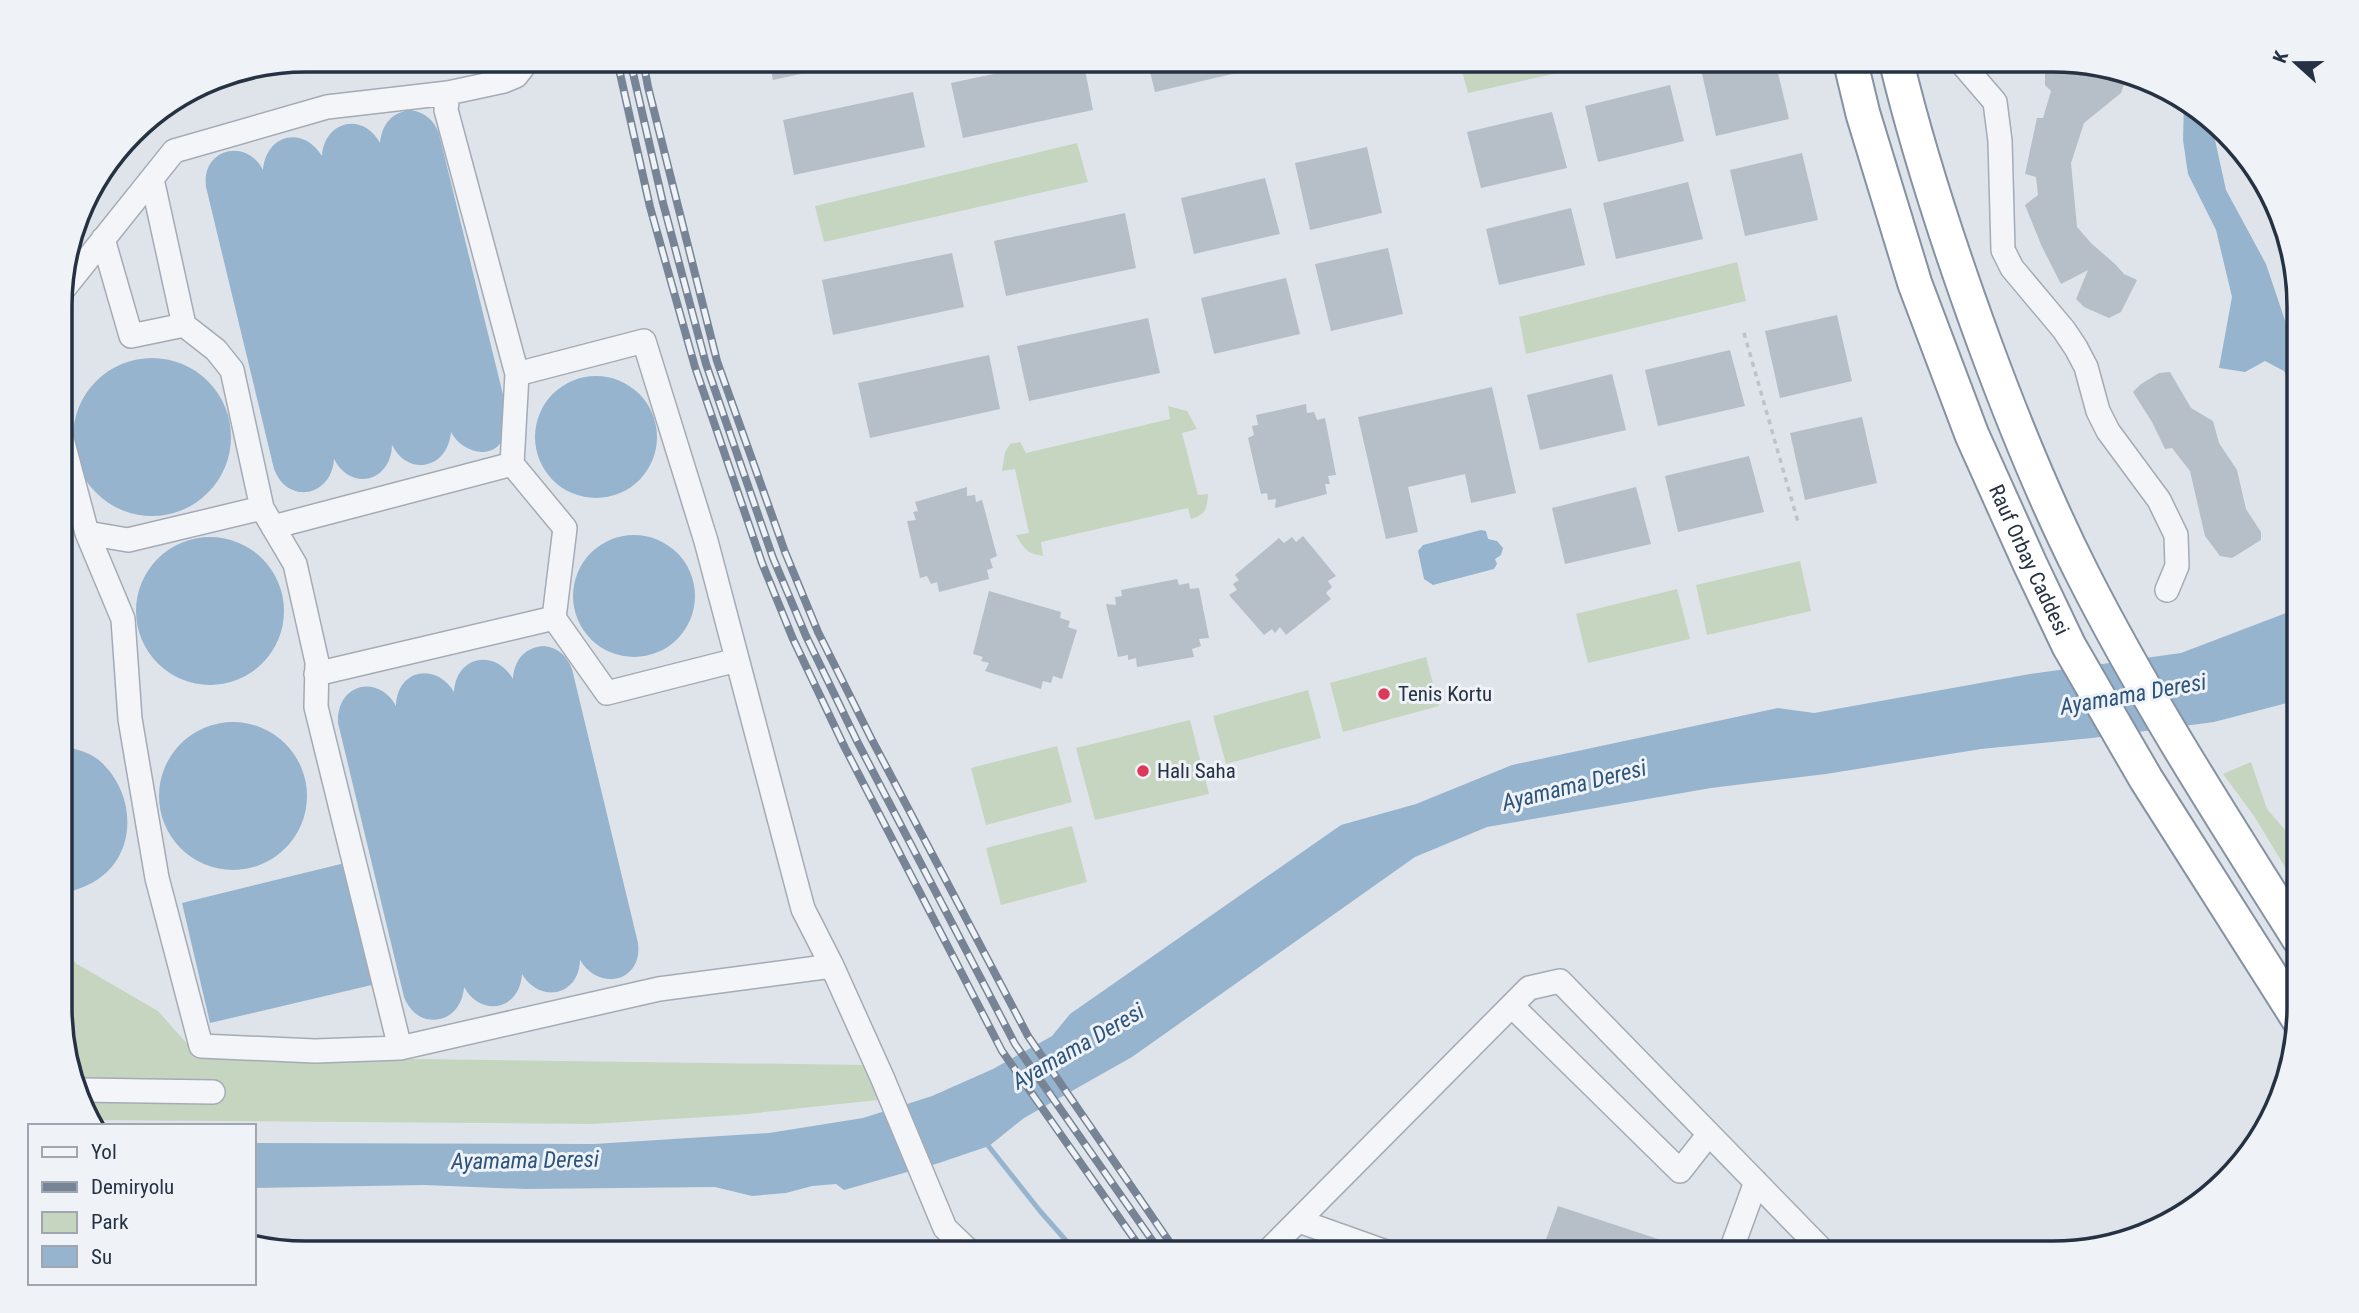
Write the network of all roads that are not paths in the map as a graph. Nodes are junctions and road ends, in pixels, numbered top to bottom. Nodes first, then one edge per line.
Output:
1 (519, 72) edge
2 (1853, 72) edge
3 (1899, 72) edge
4 (1968, 72) edge
5 (448, 93) junction
6 (152, 179) junction
7 (103, 239) junction
8 (74, 277) edge
9 (184, 325) junction
10 (517, 374) junction
11 (512, 464) junction
12 (72, 477) edge
13 (268, 517) junction
14 (87, 533) junction
15 (2167, 590) dead end
16 (554, 618) junction
17 (737, 660) junction
18 (316, 674) junction
19 (2287, 920) edge
20 (832, 966) junction
21 (2287, 1001) edge
22 (1512, 1006) junction
23 (400, 1048) junction
24 (88, 1090) edge
25 (213, 1092) dead end
26 (1709, 1134) junction
27 (1756, 1182) junction
28 (1299, 1221) junction
29 (959, 1241) edge
30 (1278, 1241) edge
31 (1355, 1241) edge
32 (1734, 1241) edge
33 (1813, 1241) edge

1 - 5 lane
2 - 21 highway, Rauf Orbay Caddesi
3 - 19 highway, Rauf Orbay Caddesi
4 - 15 lane
5 - 6 lane
5 - 10 lane
6 - 7 lane
6 - 9 lane
7 - 8 lane
7 - 9 lane
9 - 13 lane
10 - 11 lane
10 - 17 lane
11 - 13 lane
11 - 16 lane
12 - 14 lane
13 - 14 lane
13 - 18 lane
14 - 23 lane
16 - 17 lane
16 - 18 lane
17 - 20 lane
18 - 23 lane
20 - 23 lane
20 - 29 lane
22 - 26 lane
22 - 26 lane
22 - 28 lane
24 - 25 lane
26 - 27 lane
27 - 32 lane
27 - 33 lane
28 - 30 lane
28 - 31 lane

